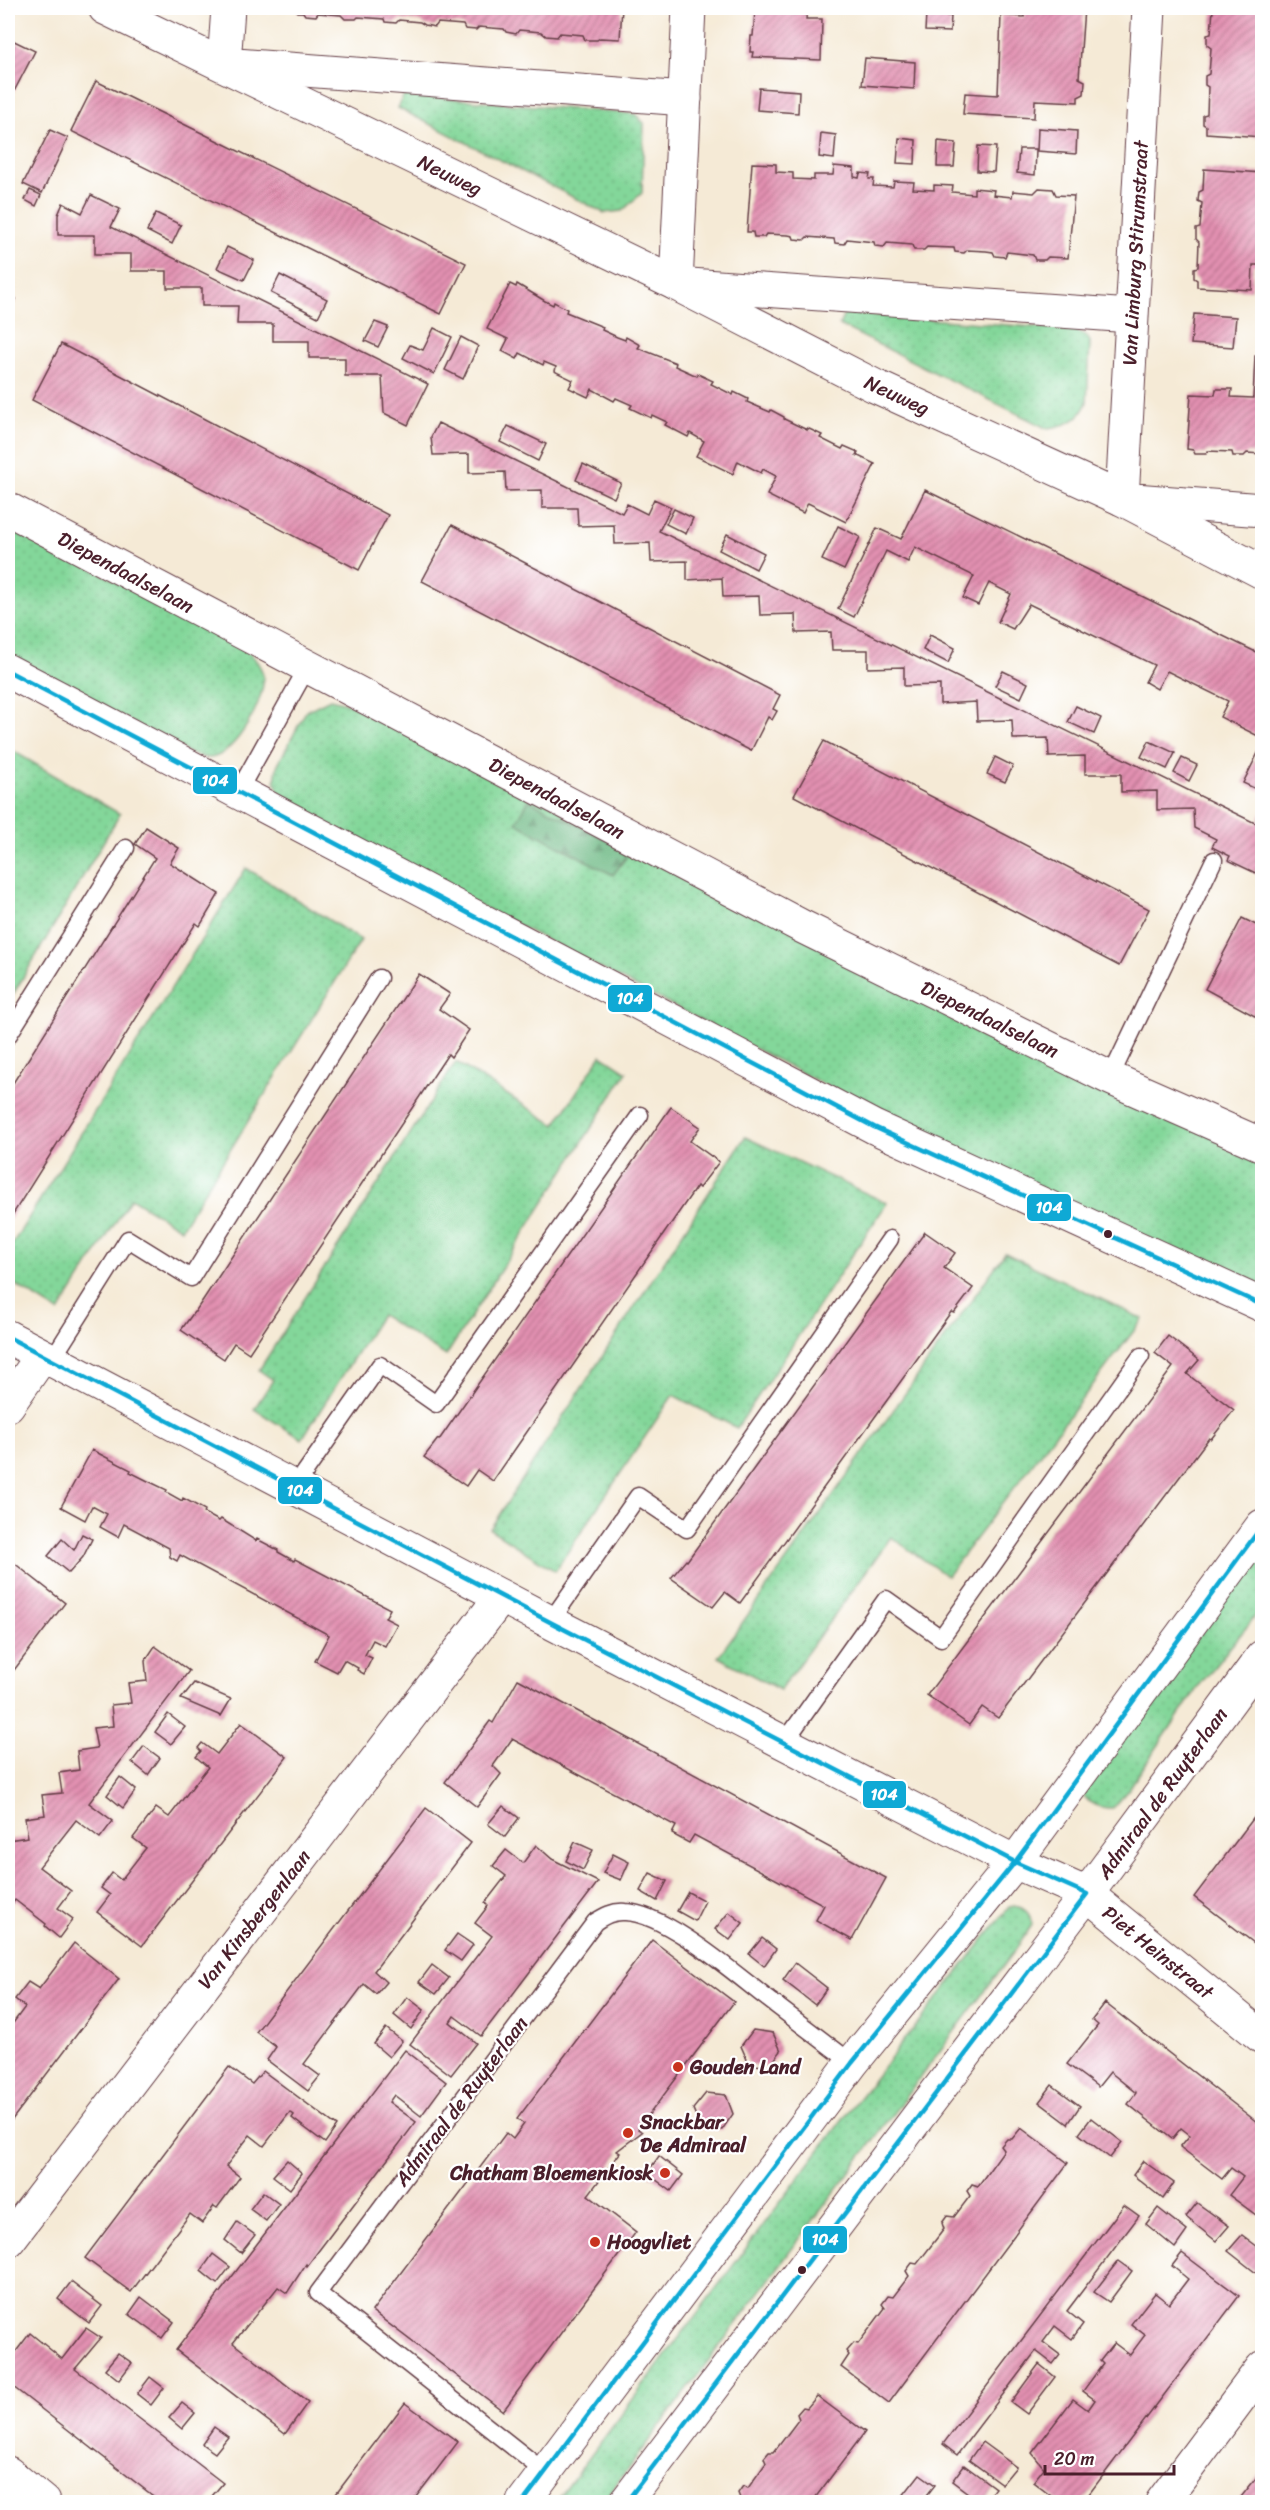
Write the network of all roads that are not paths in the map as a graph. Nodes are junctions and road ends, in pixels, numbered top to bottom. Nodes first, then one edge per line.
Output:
1 (105, 8) edge
2 (228, 8) edge
3 (689, 8) edge
4 (1149, 8) edge
5 (224, 64) junction
6 (685, 99) junction
7 (676, 284) junction
8 (1131, 316) junction
9 (1122, 499) junction
10 (8, 509) edge
11 (1263, 510) edge
12 (1263, 572) edge
13 (307, 668) junction
14 (8, 671) edge
15 (238, 792) junction
16 (126, 848) dead end
17 (1214, 860) dead end
18 (379, 978) dead end
19 (8, 1036) edge
20 (1110, 1078) junction
21 (640, 1115) dead end
22 (1263, 1145) edge
23 (890, 1239) dead end
24 (1263, 1305) edge
25 (8, 1337) edge
26 (1141, 1356) dead end
27 (47, 1358) junction
28 (8, 1406) edge
29 (294, 1488) junction
30 (1263, 1526) edge
31 (501, 1597) junction
32 (550, 1622) junction
33 (1263, 1657) edge
34 (784, 1743) junction
35 (1015, 1862) junction
36 (1087, 1894) junction
37 (1263, 2037) edge
38 (852, 2063) junction
39 (8, 2241) edge
40 (1263, 2368) edge
41 (8, 2473) edge
42 (546, 2473) junction
43 (43, 2502) edge
44 (523, 2502) edge
45 (626, 2502) edge
46 (1162, 2502) edge

1 - 5 street, Neuweg
2 - 5 street
3 - 6 street
4 - 8 street, Van Limburg Stirumstraat
5 - 6 street, Neuweg
5 - 7 street, Neuweg
6 - 7 street
7 - 8 street, Neuweg
7 - 9 street, Neuweg
8 - 9 street, Van Limburg Stirumstraat
9 - 11 street, Neuweg
9 - 12 street, Neuweg
10 - 13 street, Diependaalselaan
13 - 15 lane
13 - 20 street, Diependaalselaan
14 - 15 street
15 - 24 street
16 - 19 lane
17 - 20 lane
18 - 27 lane
20 - 22 street, Diependaalselaan
21 - 29 lane
23 - 32 lane
25 - 27 street, Piet Heinstraat
26 - 34 lane
27 - 28 street
27 - 29 street, Piet Heinstraat
29 - 31 street, Piet Heinstraat
30 - 35 street
31 - 32 street, Piet Heinstraat
31 - 39 street, Van Kinsbergenlaan
32 - 34 street, Piet Heinstraat
33 - 36 street, Admiraal de Ruyterlaan
34 - 35 street, Piet Heinstraat
35 - 36 street, Piet Heinstraat
35 - 38 street
36 - 37 street, Piet Heinstraat
36 - 45 street, Admiraal de Ruyterlaan
38 - 42 street
38 - 42 lane, Admiraal de Ruyterlaan
40 - 46 street
41 - 43 street
42 - 44 street

